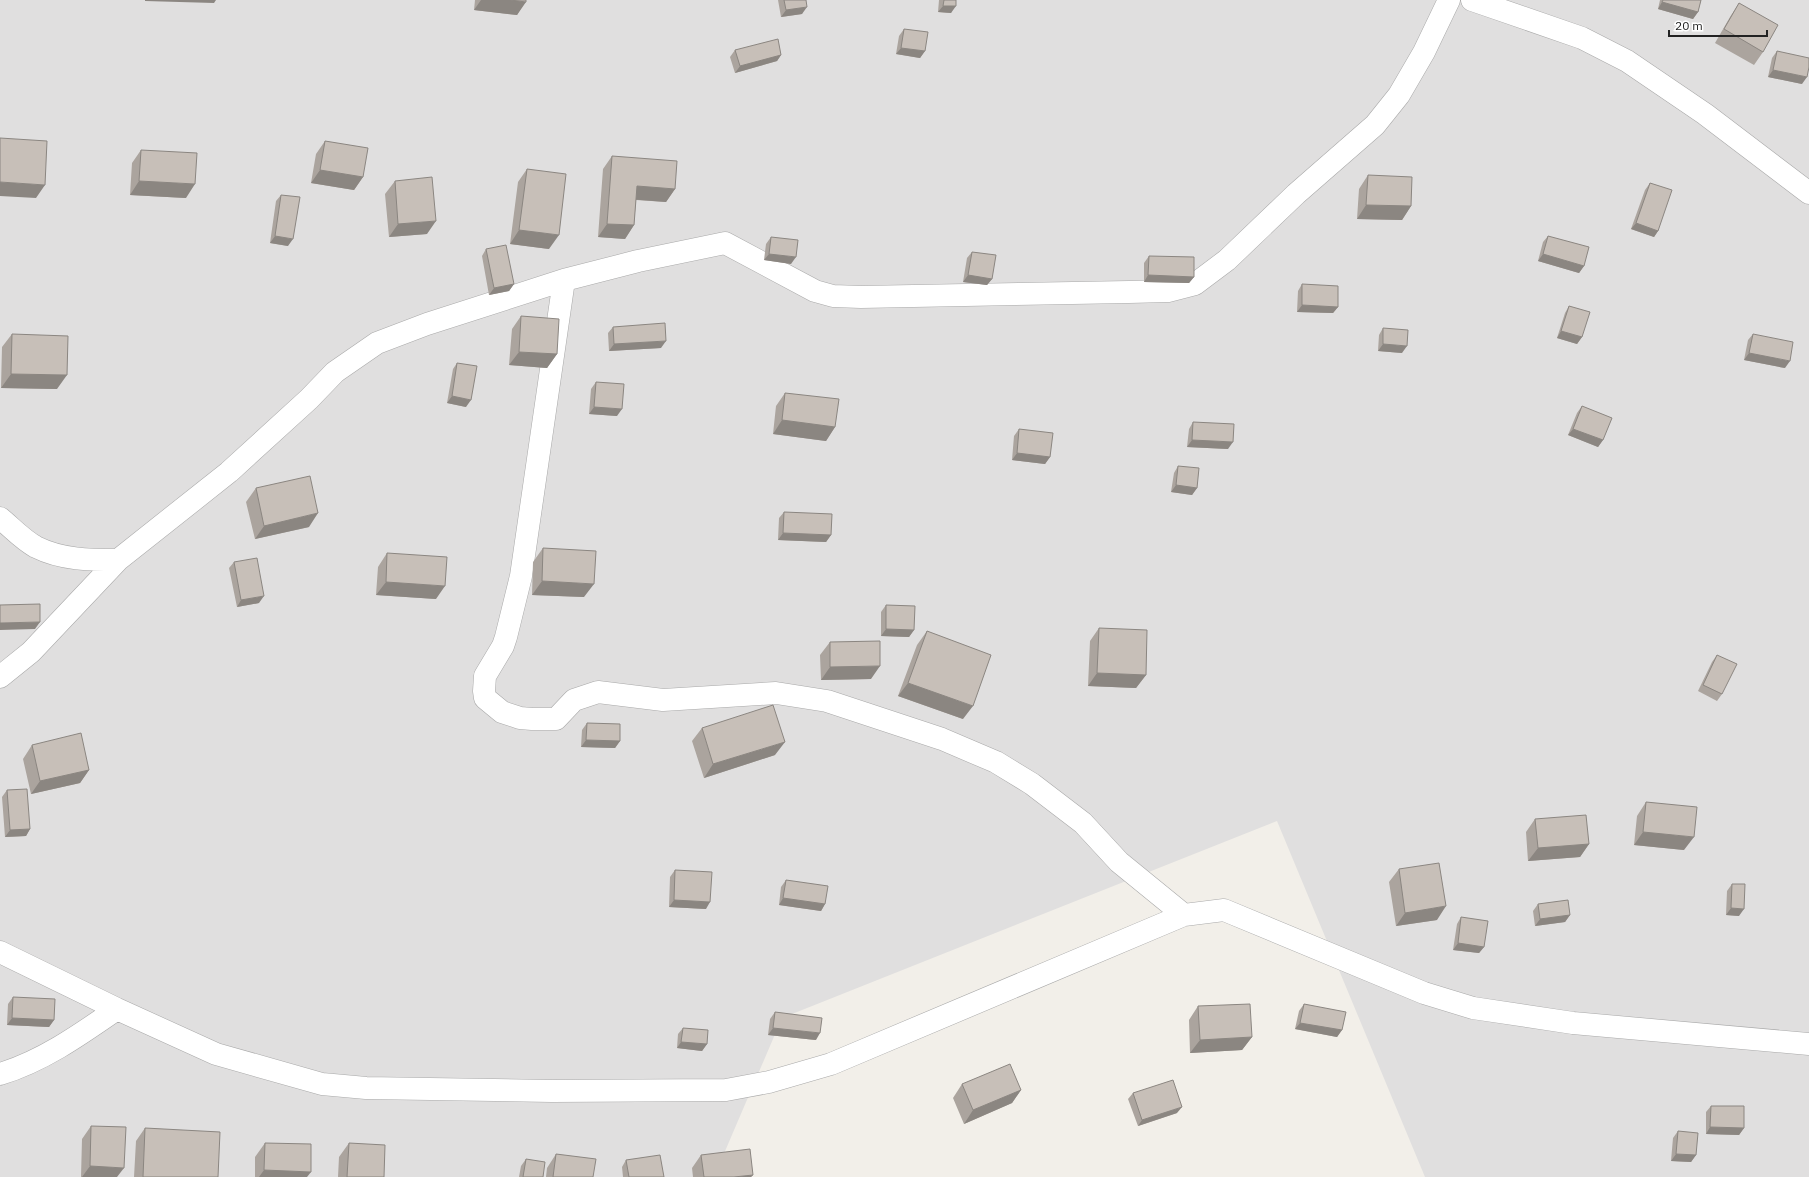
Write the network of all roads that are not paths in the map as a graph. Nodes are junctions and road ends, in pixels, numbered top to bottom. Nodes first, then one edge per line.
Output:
1 (1449, 0) edge
2 (1472, 0) edge
3 (1809, 193) edge
4 (564, 280) junction
5 (0, 518) edge
6 (118, 560) junction
7 (0, 677) edge
8 (1184, 915) junction
9 (0, 952) edge
10 (117, 1009) junction
11 (1809, 1044) edge
12 (0, 1074) edge

1 - 4 street
2 - 3 street
4 - 6 street
4 - 8 street
5 - 6 street
6 - 7 street
8 - 10 street
8 - 11 street
9 - 10 street
10 - 12 street

